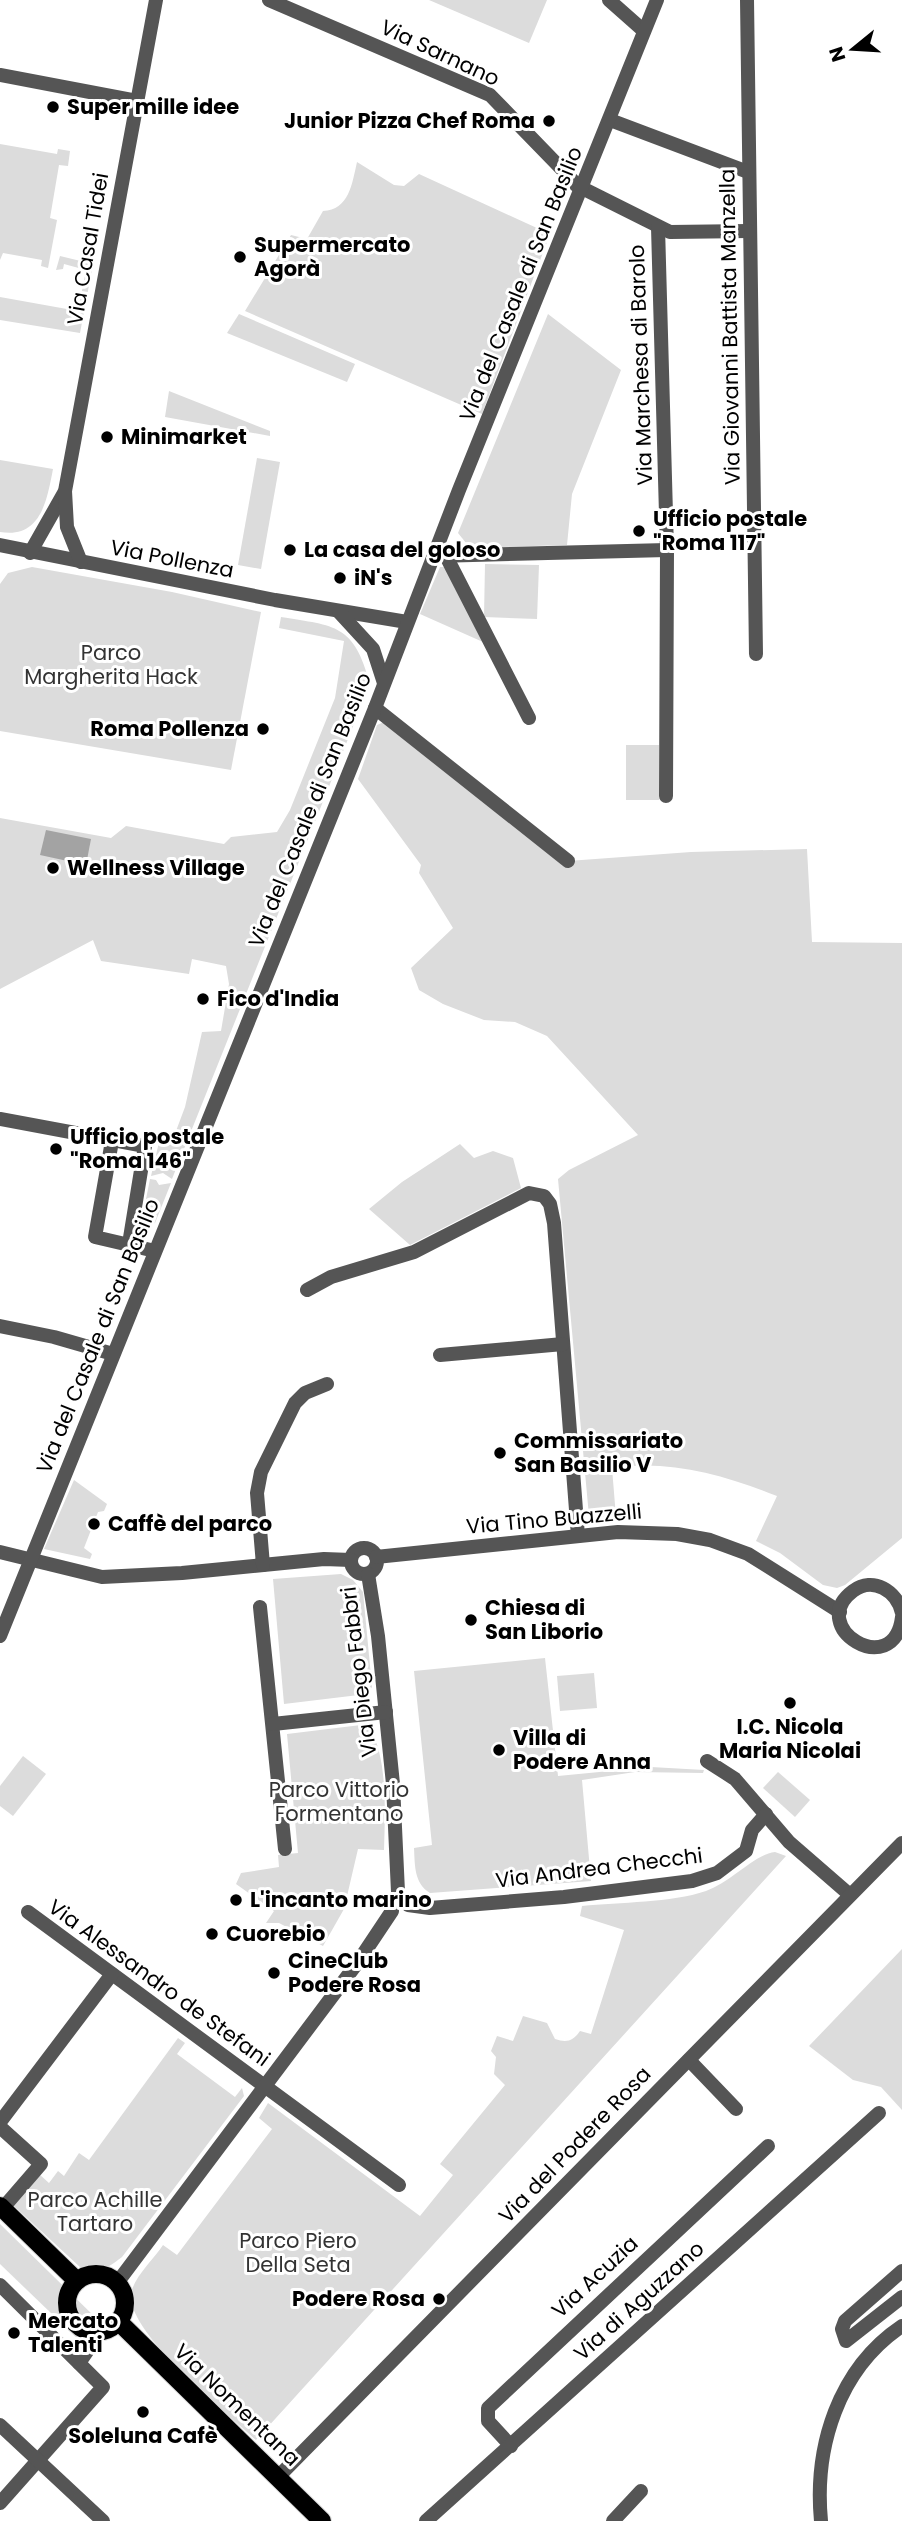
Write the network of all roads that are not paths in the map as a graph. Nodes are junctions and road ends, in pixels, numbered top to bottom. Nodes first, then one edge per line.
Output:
1 (166, 0) edge
2 (269, 0) edge
3 (609, 0) edge
4 (657, 0) edge
5 (747, 0) edge
6 (155, 7) edge
7 (644, 31) junction
8 (0, 75) edge
9 (137, 101) junction
10 (610, 120) junction
11 (748, 172) junction
12 (582, 190) junction
13 (658, 227) junction
14 (749, 231) junction
15 (65, 491) junction
16 (441, 540) junction
17 (0, 545) edge
18 (667, 550) junction
19 (30, 553) junction
20 (467, 554) junction
21 (440, 556) junction
22 (81, 562) junction
23 (338, 611) junction
24 (407, 622) junction
25 (756, 654) dead end
26 (384, 683) junction
27 (375, 708) junction
28 (529, 718) dead end
29 (666, 796) dead end
30 (568, 861) dead end
31 (0, 1119) edge
32 (112, 1141) junction
33 (129, 1244) junction
34 (155, 1251) junction
35 (307, 1290) dead end
36 (0, 1326) edge
37 (563, 1344) junction
38 (113, 1354) junction
39 (440, 1355) dead end
40 (327, 1384) dead end
41 (578, 1536) junction
42 (0, 1552) edge
43 (376, 1557) junction
44 (351, 1560) junction
45 (29, 1561) junction
46 (263, 1565) junction
47 (368, 1574) junction
48 (260, 1607) dead end
49 (840, 1612) junction
50 (902, 1615) edge
51 (0, 1636) edge
52 (386, 1712) junction
53 (273, 1724) junction
54 (707, 1761) dead end
55 (766, 1814) junction
56 (902, 1843) edge
57 (285, 1849) dead end
58 (398, 1892) junction
59 (850, 1895) junction
60 (408, 1905) junction
61 (28, 1912) dead end
62 (392, 1912) junction
63 (112, 1974) junction
64 (689, 2060) junction
65 (265, 2087) junction
66 (736, 2109) dead end
67 (879, 2113) dead end
68 (0, 2125) edge
69 (768, 2146) dead end
70 (399, 2185) dead end
71 (1, 2207) edge
72 (902, 2271) edge
73 (77, 2281) junction
74 (117, 2283) junction
75 (0, 2284) edge
76 (902, 2297) edge
77 (119, 2322) junction
78 (902, 2326) edge
79 (86, 2330) junction
80 (846, 2341) junction
81 (79, 2363) junction
82 (861, 2365) junction
83 (0, 2425) edge
84 (511, 2446) junction
85 (38, 2462) junction
86 (278, 2477) junction
87 (641, 2491) dead end
88 (0, 2503) edge
89 (320, 2520) edge
90 (103, 2521) edge
91 (426, 2521) edge
92 (613, 2521) edge
93 (821, 2521) edge

1 - 6 street, Via Casal Tidei
2 - 12 street, Via Sarnano
3 - 7 street
4 - 7 street, Via del Casale di San Basilio
5 - 11 street, Via Giovanni Battista Manzella
6 - 9 street, Via Casal Tidei
7 - 10 street, Via del Casale di San Basilio
8 - 9 street
9 - 15 street, Via Casal Tidei
10 - 11 street
10 - 12 street, Via del Casale di San Basilio
11 - 14 street, Via Giovanni Battista Manzella
12 - 13 street, Via Sarnano
12 - 16 street, Via del Casale di San Basilio
13 - 14 street
13 - 18 street, Via Marchesa di Barolo
14 - 25 street, Via Giovanni Battista Manzella
15 - 19 street, Via Casal Tidei
15 - 22 street, Via Casal Tidei
16 - 20 street
16 - 21 street, Via del Casale di San Basilio
17 - 19 street, Via Pollenza
18 - 20 street
18 - 29 street, Via Marchesa di Barolo
19 - 22 street, Via Pollenza
20 - 21 street
21 - 24 street, Via del Casale di San Basilio
21 - 28 street
22 - 23 street, Via Pollenza
23 - 24 street, Via Pollenza
23 - 26 street
24 - 26 street, Via del Casale di San Basilio
26 - 27 street, Via del Casale di San Basilio
27 - 30 street
27 - 34 street, Via del Casale di San Basilio
31 - 32 street
32 - 33 street
32 - 33 street
33 - 34 street
34 - 38 street, Via del Casale di San Basilio
35 - 37 street
36 - 38 street
37 - 39 street
37 - 41 street
38 - 45 street, Via del Casale di San Basilio
40 - 46 street
41 - 43 street, Via Tino Buazzelli
41 - 49 street, Via Tino Buazzelli
42 - 45 street
43 - 44 street
43 - 47 street
44 - 46 street
44 - 47 street
45 - 46 street
45 - 51 street, Via del Casale di San Basilio
47 - 52 street, Via Diego Fabbri
48 - 53 street
49 - 50 street
49 - 50 street
52 - 53 street
52 - 58 street, Via Diego Fabbri
53 - 57 street
54 - 55 street
55 - 59 street
55 - 60 street, Via Andrea Checchi
56 - 59 street, Via del Podere Rosa
58 - 60 street
58 - 62 street
59 - 64 street, Via del Podere Rosa
60 - 62 street
61 - 63 street, Via Alessandro de Stefani
62 - 65 street
63 - 65 street, Via Alessandro de Stefani
63 - 68 street
64 - 66 street
64 - 86 street, Via del Podere Rosa
65 - 70 street
65 - 74 street
67 - 84 street, Via di Aguzzano
68 - 71 street
69 - 84 street, Via Acuzia
71 - 73 main road
72 - 80 street
73 - 74 main road
73 - 79 main road
74 - 77 main road
75 - 81 street
76 - 80 street
77 - 79 main road
77 - 86 main road, Via Nomentana
78 - 82 street
79 - 81 street
80 - 82 street
81 - 85 street
82 - 93 street
83 - 85 street
84 - 91 street, Via di Aguzzano
85 - 88 street
85 - 90 street
86 - 89 main road, Via Nomentana
87 - 92 street

